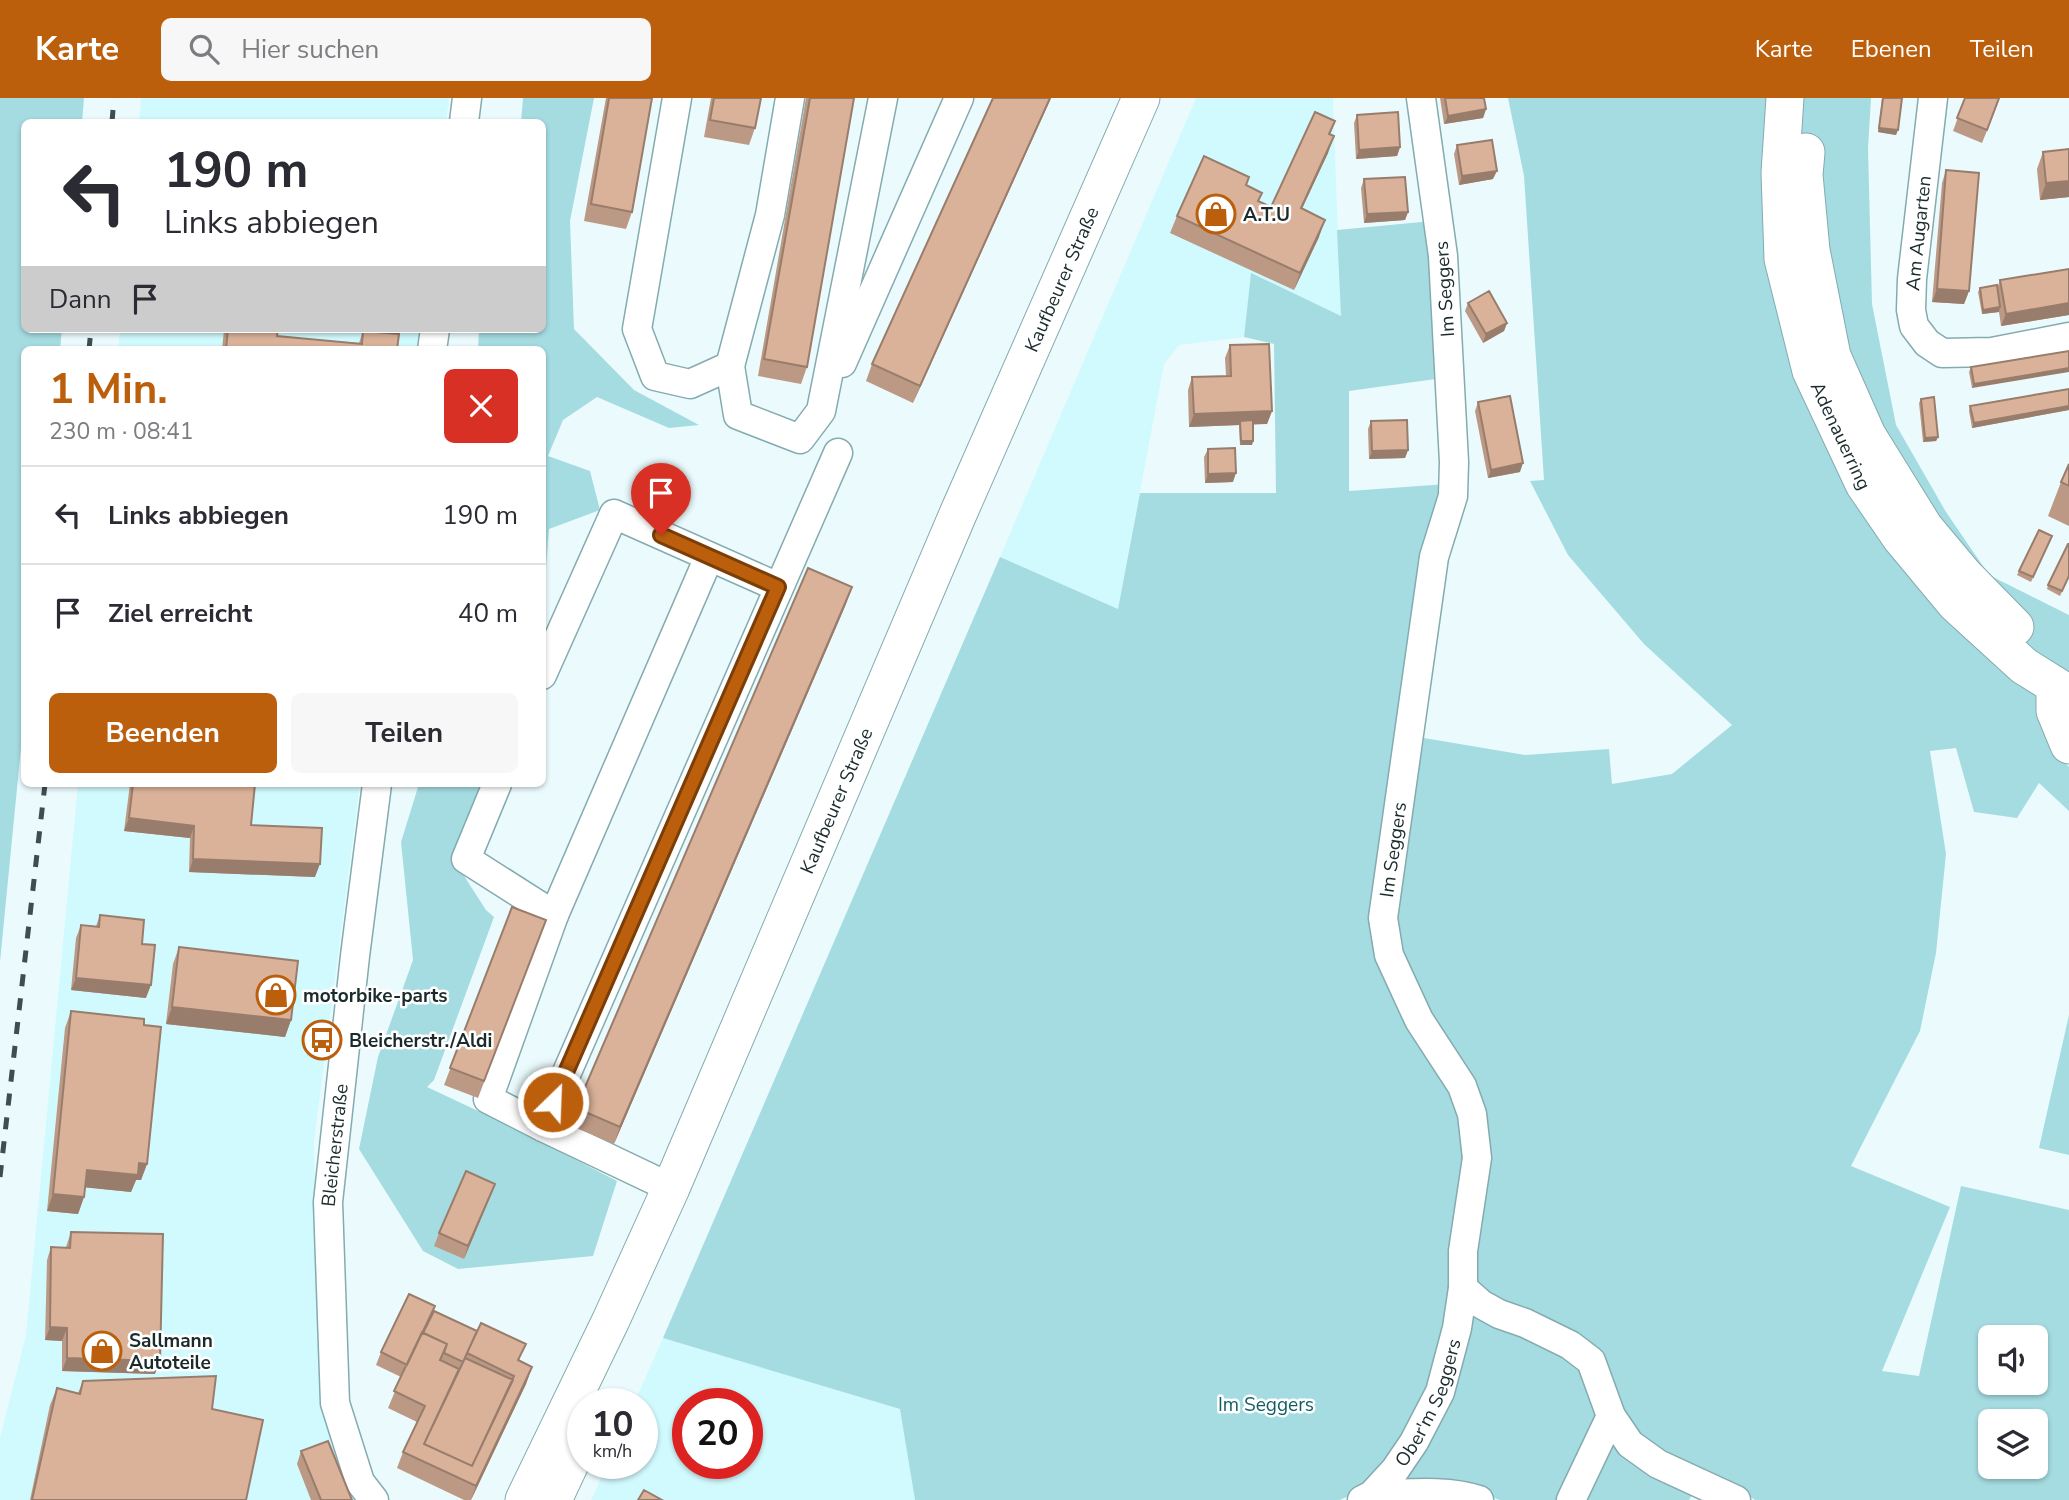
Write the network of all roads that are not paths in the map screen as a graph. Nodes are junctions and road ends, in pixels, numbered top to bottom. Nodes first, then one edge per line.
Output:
1 (467, 98) edge
2 (677, 98) edge
3 (790, 98) edge
4 (883, 98) edge
5 (959, 98) edge
6 (1141, 98) edge
7 (1162, 98) edge
8 (1421, 98) edge
9 (1785, 98) edge
10 (1809, 98) edge
11 (1933, 98) edge
12 (464, 119) edge
13 (2069, 337) edge
14 (730, 366) junction
15 (821, 411) junction
16 (838, 453) dead end
17 (709, 557) junction
18 (778, 587) junction
19 (546, 666) edge
20 (2064, 683) edge
21 (2069, 746) edge
22 (377, 787) edge
23 (496, 787) edge
24 (554, 915) junction
25 (543, 1127) junction
26 (671, 1188) junction
27 (1463, 1288) junction
28 (604, 1388) edge
29 (1611, 1416) junction
30 (567, 1470) edge
31 (1718, 1497) edge
32 (1367, 1498) edge
33 (374, 1500) edge
34 (524, 1500) edge
35 (553, 1500) edge
36 (1479, 1500) edge
37 (1571, 1500) edge

1 - 12 street
2 - 14 street
3 - 14 street
4 - 15 street
5 - 15 street
6 - 26 main road, Kaufbeurer Straße
7 - 28 main road, Kaufbeurer Straße
8 - 27 street, Im Seggers
9 - 20 main road, Adenauerring
10 - 20 main road, Adenauerring
11 - 13 street, Am Augarten
14 - 15 street
16 - 18 street
17 - 18 street
17 - 19 street
17 - 24 street
18 - 25 street
20 - 21 main road
22 - 33 street, Bleicherstraße
23 - 24 street
24 - 25 street
25 - 26 street
26 - 34 main road, Kaufbeurer Straße
27 - 29 street
27 - 32 street, Ober'm Seggers
29 - 31 street
29 - 37 street
30 - 35 main road
32 - 36 street

